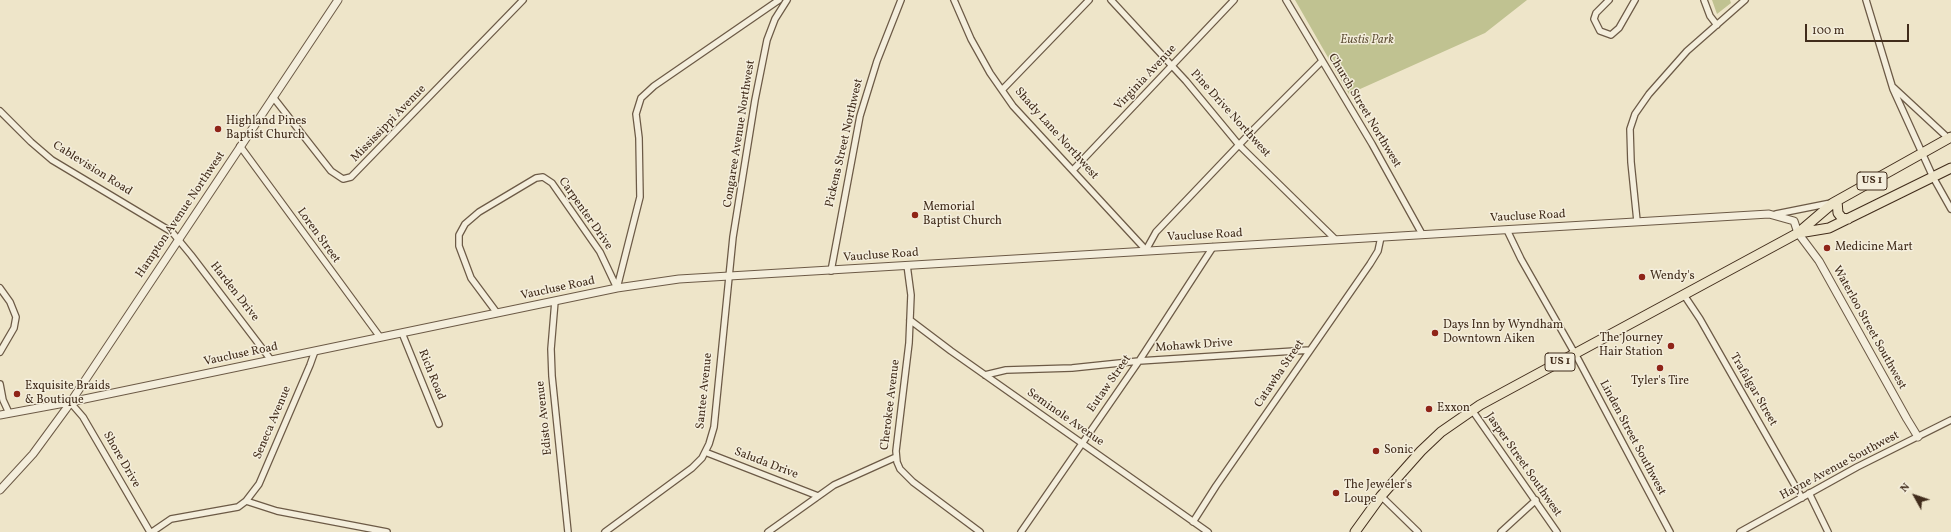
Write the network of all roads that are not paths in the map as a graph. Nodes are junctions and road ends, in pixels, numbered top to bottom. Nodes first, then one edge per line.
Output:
1 (338, 0) edge
2 (523, 0) edge
3 (780, 0) edge
4 (787, 0) edge
5 (901, 0) edge
6 (954, 0) edge
7 (1089, 0) edge
8 (1111, 0) edge
9 (1234, 0) edge
10 (1286, 0) edge
11 (1609, 0) edge
12 (1636, 0) edge
13 (1704, 0) edge
14 (1745, 0) edge
15 (1866, 0) edge
16 (1717, 24) junction
17 (1322, 61) junction
18 (1172, 66) junction
19 (1892, 85) junction
20 (1002, 90) junction
21 (273, 97) junction
22 (0, 111) edge
23 (1950, 138) edge
24 (1239, 145) junction
25 (240, 146) junction
26 (1923, 152) junction
27 (1951, 168) edge
28 (1073, 170) junction
29 (1933, 177) junction
30 (1835, 202) junction
31 (1951, 209) edge
32 (1776, 214) junction
33 (1848, 219) junction
34 (1637, 221) junction
35 (1507, 230) junction
36 (1798, 233) junction
37 (1422, 234) junction
38 (1381, 237) junction
39 (178, 238) junction
40 (1335, 239) junction
41 (1213, 247) junction
42 (1146, 250) junction
43 (908, 266) junction
44 (831, 271) junction
45 (729, 275) junction
46 (0, 288) edge
47 (617, 288) junction
48 (1684, 295) junction
49 (555, 301) junction
50 (497, 313) junction
51 (910, 320) junction
52 (402, 333) junction
53 (380, 337) junction
54 (1310, 350) junction
55 (315, 351) junction
56 (0, 352) edge
57 (1574, 355) junction
58 (272, 360) junction
59 (1139, 361) junction
60 (985, 375) junction
61 (0, 384) edge
62 (70, 402) junction
63 (1472, 410) junction
64 (9, 413) junction
65 (0, 415) edge
66 (1951, 420) edge
67 (439, 424) dead end
68 (1918, 437) junction
69 (1083, 444) junction
70 (705, 452) junction
71 (896, 456) junction
72 (0, 490) edge
73 (1810, 494) junction
74 (818, 496) junction
75 (1381, 496) junction
76 (1802, 498) junction
77 (1536, 500) junction
78 (246, 501) junction
79 (1193, 522) junction
80 (151, 532) edge
81 (387, 532) edge
82 (568, 532) edge
83 (605, 532) edge
84 (768, 532) edge
85 (980, 532) edge
86 (1021, 532) edge
87 (1208, 532) edge
88 (1355, 532) edge
89 (1418, 532) edge
90 (1501, 532) edge
91 (1557, 532) edge
92 (1670, 532) edge
93 (1740, 532) edge
94 (1828, 532) edge

1 - 21 street, Hampton Avenue Northwest
2 - 21 street, Mississippi Avenue
3 - 47 street
4 - 45 street, Congaree Avenue Northwest
5 - 44 street, Pickens Street Northwest
6 - 20 street, Shady Lane Northwest
7 - 20 street
8 - 18 street, Pine Drive Northwest
9 - 18 street, Virginia Avenue
10 - 17 street, Church Street Northwest
11 - 12 street
13 - 16 street
14 - 16 street
15 - 19 street
16 - 34 street
17 - 24 street
17 - 37 street, Church Street Northwest
18 - 24 street, Pine Drive Northwest
18 - 28 street, Virginia Avenue
19 - 23 street
19 - 26 street
20 - 28 street, Shady Lane Northwest
21 - 25 street, Hampton Avenue Northwest
22 - 39 street, Cablevision Road
23 - 26 main road, US 1
24 - 40 street, Pine Drive Northwest
24 - 42 street
25 - 39 street, Hampton Avenue Northwest
25 - 53 street, Loren Street
26 - 29 street
26 - 30 main road, US 1
27 - 29 main road, US 1
28 - 42 street, Shady Lane Northwest
29 - 31 street
29 - 33 main road, US 1
30 - 32 street
30 - 33 main road
30 - 36 main road, US 1
32 - 34 street, Vaucluse Road
32 - 36 street, Waterloo Street Southwest
33 - 36 main road, US 1
34 - 35 street, Vaucluse Road
35 - 37 street, Vaucluse Road
35 - 57 street, Linden Street Southwest
36 - 48 main road, US 1
36 - 68 street, Waterloo Street Southwest
37 - 38 street, Vaucluse Road
38 - 40 street, Vaucluse Road
38 - 54 street, Catawba Street
39 - 58 street, Harden Drive
39 - 62 street, Hampton Avenue Northwest
40 - 41 street, Vaucluse Road
41 - 42 street, Vaucluse Road
41 - 59 street, Eutaw Street
42 - 43 street, Vaucluse Road
43 - 44 street, Vaucluse Road
43 - 51 street, Cherokee Avenue
44 - 45 street, Vaucluse Road
45 - 47 street, Vaucluse Road
45 - 70 street, Santee Avenue
46 - 56 street
47 - 49 street, Vaucluse Road
47 - 50 street, Carpenter Drive
48 - 57 main road, US 1
48 - 76 street, Trafalgar Street
49 - 50 street, Vaucluse Road
49 - 82 street, Edisto Avenue
50 - 52 street, Vaucluse Road
51 - 60 street, Seminole Avenue
51 - 71 street, Cherokee Avenue
52 - 53 street, Vaucluse Road
52 - 67 street, Rich Road
53 - 55 street, Vaucluse Road
54 - 59 street, Mohawk Drive
54 - 79 street, Catawba Street
55 - 58 street, Vaucluse Road
55 - 78 street, Seneca Avenue
57 - 63 main road, US 1
57 - 92 street, Linden Street Southwest
58 - 62 street, Vaucluse Road
59 - 60 street, Mohawk Drive
59 - 69 street, Eutaw Street
60 - 69 street, Seminole Avenue
61 - 64 street
62 - 64 street, Vaucluse Road
62 - 72 street, Hampton Avenue Northwest
62 - 80 street, Shore Drive
63 - 75 main road, US 1
63 - 77 street, Jasper Street Southwest
64 - 65 street, Vaucluse Road
66 - 68 street, Hayne Avenue Southwest
68 - 73 street, Hayne Avenue Southwest
69 - 79 street, Seminole Avenue
69 - 86 street, Eutaw Street
70 - 74 street, Saluda Drive
70 - 83 street, Santee Avenue
71 - 74 street
71 - 85 street, Cherokee Avenue
73 - 76 street, Hayne Avenue Southwest
73 - 94 street
74 - 84 street
75 - 88 main road, US 1
75 - 89 street
76 - 93 street, Hayne Avenue Southwest
77 - 90 street
77 - 91 street, Jasper Street Southwest
78 - 80 street, Seneca Avenue
78 - 81 street
79 - 87 street, Seminole Avenue

